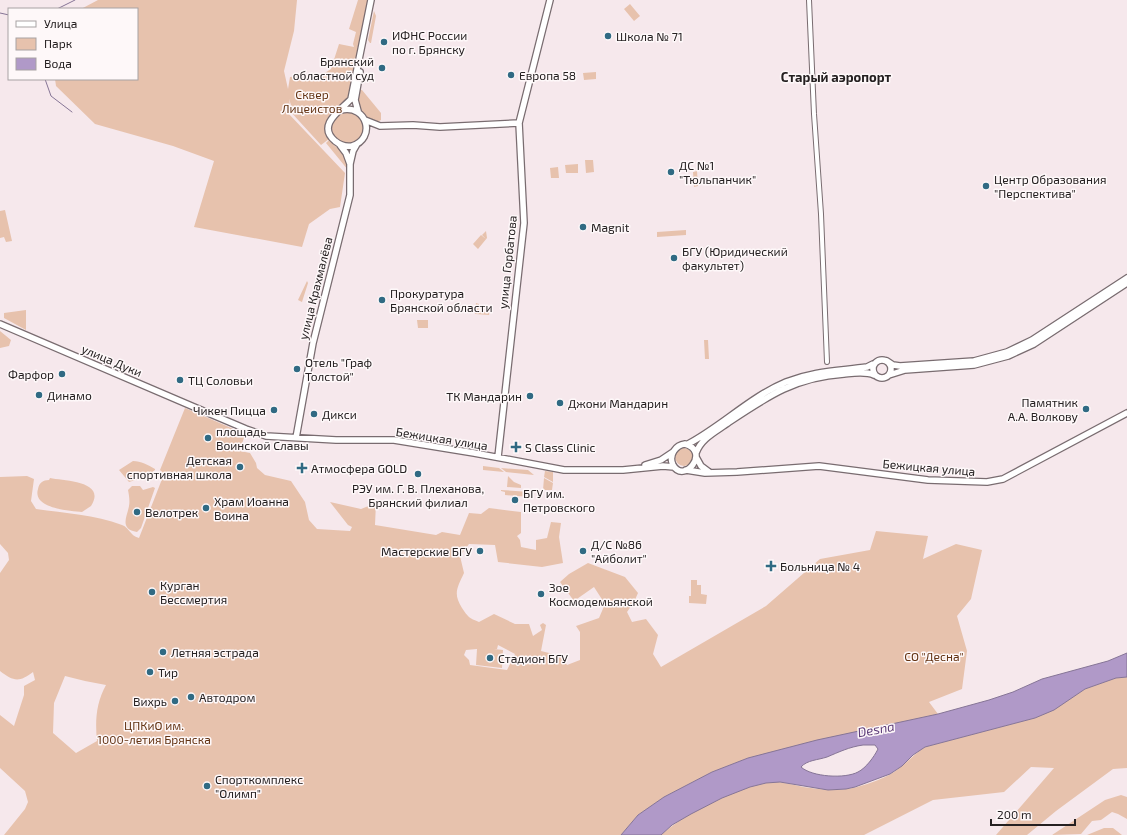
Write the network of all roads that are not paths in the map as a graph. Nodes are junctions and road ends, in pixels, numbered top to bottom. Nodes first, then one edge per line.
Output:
1 (371, 0) edge
2 (375, 0) edge
3 (550, 0) edge
4 (808, 0) edge
5 (353, 100) junction
6 (341, 110) junction
7 (358, 111) junction
8 (365, 120) junction
9 (519, 123) junction
10 (380, 126) junction
11 (365, 135) junction
12 (356, 144) junction
13 (340, 145) junction
14 (350, 164) junction
15 (1127, 278) edge
16 (1127, 283) edge
17 (0, 324) edge
18 (1054, 329) junction
19 (827, 362) dead end
20 (887, 362) junction
21 (873, 364) junction
22 (889, 374) junction
23 (874, 375) junction
24 (1127, 413) edge
25 (216, 416) joint
26 (296, 438) junction
27 (688, 444) junction
28 (673, 452) junction
29 (696, 455) junction
30 (498, 457) junction
31 (674, 467) junction
32 (595, 470) junction
33 (686, 470) junction
34 (713, 472) junction

1 - 5 main road
2 - 5 main road
3 - 9 main road, улица Горбатова
4 - 19 street
5 - 6 main road
5 - 7 main road
6 - 7 main road
6 - 13 main road
7 - 8 main road
8 - 10 main road
8 - 11 main road
9 - 10 main road
9 - 30 main road, улица Горбатова
10 - 11 main road, улица Крахмалёва
11 - 12 main road, улица Крахмалёва
12 - 13 main road
12 - 14 main road, улица Крахмалёва
13 - 14 main road
14 - 26 main road, улица Крахмалёва
15 - 18 main road
16 - 18 main road
17 - 25 main road, улица Дуки
18 - 20 main road
18 - 22 main road
20 - 21 main road
20 - 22 main road
21 - 23 main road
21 - 27 main road
22 - 23 main road
23 - 29 main road
24 - 34 main road, Бежицкая улица
25 - 26 main road, Бежицкая улица
26 - 30 main road, Бежицкая улица
27 - 28 main road
27 - 29 main road
28 - 31 main road
28 - 32 main road
29 - 33 main road
29 - 34 main road
30 - 32 main road, Бежицкая улица
31 - 32 main road
31 - 33 main road
33 - 34 main road, Бежицкая улица

